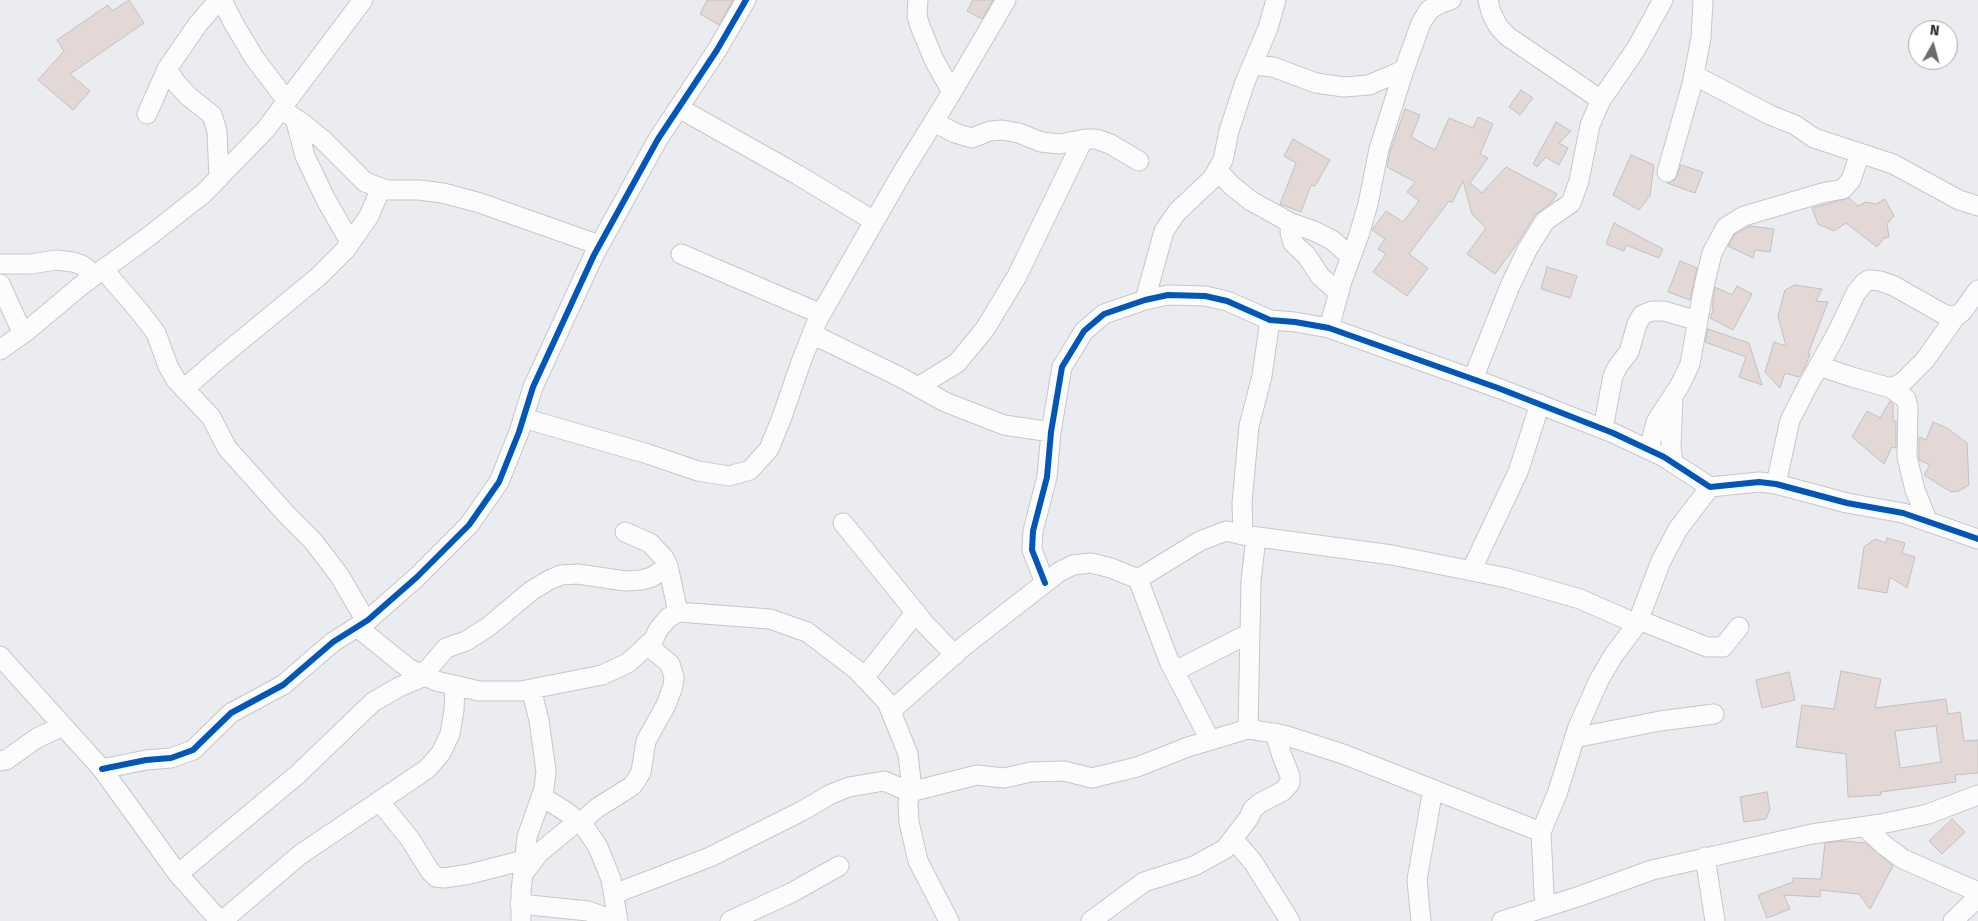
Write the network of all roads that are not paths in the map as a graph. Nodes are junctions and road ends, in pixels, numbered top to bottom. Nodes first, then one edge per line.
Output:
1 (363, 0) edge
2 (746, 0) edge
3 (918, 0) edge
4 (1006, 0) edge
5 (1276, 0) edge
6 (1451, 0) edge
7 (1488, 0) edge
8 (1663, 0) edge
9 (1703, 0) edge
10 (227, 3) edge
11 (1253, 64) junction
12 (167, 69) junction
13 (1404, 70) junction
14 (1694, 75) junction
15 (1355, 86) junction
16 (952, 92) junction
17 (1396, 96) junction
18 (1601, 100) junction
19 (679, 108) junction
20 (288, 109) junction
21 (147, 114) dead end
22 (934, 122) junction
23 (1083, 140) junction
24 (1860, 153) junction
25 (1139, 161) dead end
26 (1217, 170) junction
27 (1666, 172) dead end
28 (220, 178) junction
29 (381, 188) junction
30 (1978, 206) edge
31 (874, 221) junction
32 (1291, 223) junction
33 (350, 242) junction
34 (599, 245) junction
35 (681, 254) dead end
36 (1351, 257) junction
37 (0, 264) edge
38 (99, 272) junction
39 (0, 284) edge
40 (1978, 290) edge
41 (1339, 293) junction
42 (1145, 300) junction
43 (821, 314) junction
44 (1965, 315) edge
45 (1270, 320) junction
46 (1698, 321) junction
47 (1329, 328) junction
48 (23, 334) junction
49 (812, 334) junction
50 (0, 350) edge
51 (1819, 366) junction
52 (1473, 379) junction
53 (918, 387) junction
54 (1891, 388) junction
55 (184, 389) junction
56 (1674, 395) junction
57 (1540, 404) junction
58 (523, 418) junction
59 (1603, 428) junction
60 (1051, 432) junction
61 (1649, 450) junction
62 (1672, 463) junction
63 (1776, 484) junction
64 (1710, 487) junction
65 (1928, 522) junction
66 (843, 523) dead end
67 (625, 532) dead end
68 (1249, 536) junction
69 (1978, 539) edge
70 (668, 566) junction
71 (1471, 571) junction
72 (1138, 580) junction
73 (1045, 583) junction
74 (678, 612) junction
75 (916, 612) junction
76 (1638, 622) junction
77 (362, 624) junction
78 (1738, 627) dead end
79 (1250, 632) junction
80 (647, 645) junction
81 (954, 655) junction
82 (0, 656) edge
83 (1175, 670) junction
84 (424, 675) junction
85 (864, 678) junction
86 (455, 686) junction
87 (531, 689) junction
88 (891, 711) junction
89 (1714, 714) dead end
90 (63, 726) junction
91 (1248, 729) junction
92 (1275, 733) junction
93 (1574, 738) junction
94 (1210, 740) junction
95 (0, 761) edge
96 (102, 769) junction
97 (1432, 789) junction
98 (910, 792) junction
99 (1978, 795) edge
100 (541, 796) junction
101 (380, 802) junction
102 (579, 822) junction
103 (1865, 827) junction
104 (1541, 832) junction
105 (1234, 839) junction
106 (1705, 857) junction
107 (839, 866) dead end
108 (500, 867) junction
109 (178, 874) junction
110 (637, 885) junction
111 (522, 890) edge
112 (613, 892) junction
113 (1978, 892) edge
114 (1978, 897) edge
115 (1565, 901) junction
116 (1546, 907) junction
117 (582, 910) junction
118 (615, 920) edge
119 (1507, 920) edge
120 (221, 921) edge
121 (730, 921) edge
122 (949, 921) edge
123 (1091, 921) edge
124 (1290, 921) edge
125 (1421, 921) edge
126 (1560, 921) edge
127 (1715, 921) edge
128 (1953, 921) edge

1 - 20 street
2 - 19 street
3 - 16 street
4 - 16 street
5 - 11 street
6 - 13 street
7 - 18 street
8 - 18 street
9 - 14 street
10 - 12 street
10 - 20 street
11 - 15 street
11 - 26 street
12 - 21 street
12 - 28 street
13 - 15 street
13 - 17 street
14 - 24 street
14 - 27 street
15 - 17 street
16 - 22 street
17 - 36 street
18 - 52 street
19 - 31 street
19 - 34 street
20 - 28 street
20 - 29 street
20 - 33 street
22 - 23 street
22 - 31 street
23 - 25 street
23 - 53 street
24 - 30 street
24 - 46 street
26 - 32 street
26 - 42 street
28 - 38 street
29 - 33 street
29 - 34 street
31 - 43 street
32 - 36 street
32 - 41 street
33 - 55 street
34 - 58 street
35 - 43 street
36 - 41 street
37 - 38 street
38 - 48 street
38 - 55 street
39 - 48 street
40 - 44 street
41 - 47 street
42 - 45 street
42 - 60 street
43 - 49 street
44 - 51 street
44 - 54 street
45 - 47 street
45 - 68 street
46 - 56 street
46 - 59 street
47 - 52 street
48 - 50 street
49 - 53 street
49 - 58 street
51 - 54 street
51 - 63 street
52 - 57 street
53 - 60 street
54 - 65 street
55 - 77 street
56 - 61 street
56 - 62 street
57 - 59 street
57 - 71 street
58 - 77 street
59 - 61 street
60 - 73 street
61 - 62 street
62 - 64 street
63 - 64 street
63 - 65 street
64 - 76 street
65 - 69 street
66 - 75 street
67 - 70 street
68 - 71 street
68 - 72 street
68 - 79 street
70 - 74 street
70 - 84 street
71 - 76 street
72 - 73 street
72 - 83 street
73 - 81 street
74 - 80 street
74 - 85 street
75 - 81 street
75 - 85 street
76 - 78 street
76 - 93 street
77 - 84 street
77 - 96 street
79 - 83 street
79 - 91 street
80 - 87 street
80 - 102 street
81 - 88 street
82 - 90 street
83 - 94 street
84 - 86 street
84 - 109 street
85 - 88 street
86 - 87 street
86 - 101 street
87 - 100 street
88 - 98 street
89 - 93 street
90 - 95 street
90 - 96 street
91 - 92 street
91 - 94 street
92 - 97 street
92 - 105 street
93 - 104 street
94 - 98 street
96 - 109 street
97 - 104 street
97 - 125 street
98 - 110 street
98 - 122 street
99 - 103 street
100 - 102 street
100 - 111 street
101 - 108 street
101 - 120 street
102 - 111 street
102 - 112 street
103 - 106 street
103 - 113 street
104 - 116 street
105 - 123 street
105 - 124 street
106 - 115 street
106 - 127 street
107 - 121 street
108 - 111 street
108 - 111 street
109 - 120 street
110 - 112 street
110 - 118 street
111 - 117 street
112 - 117 street
112 - 118 street
114 - 128 street
115 - 116 street
115 - 126 street
116 - 119 street
117 - 118 street

